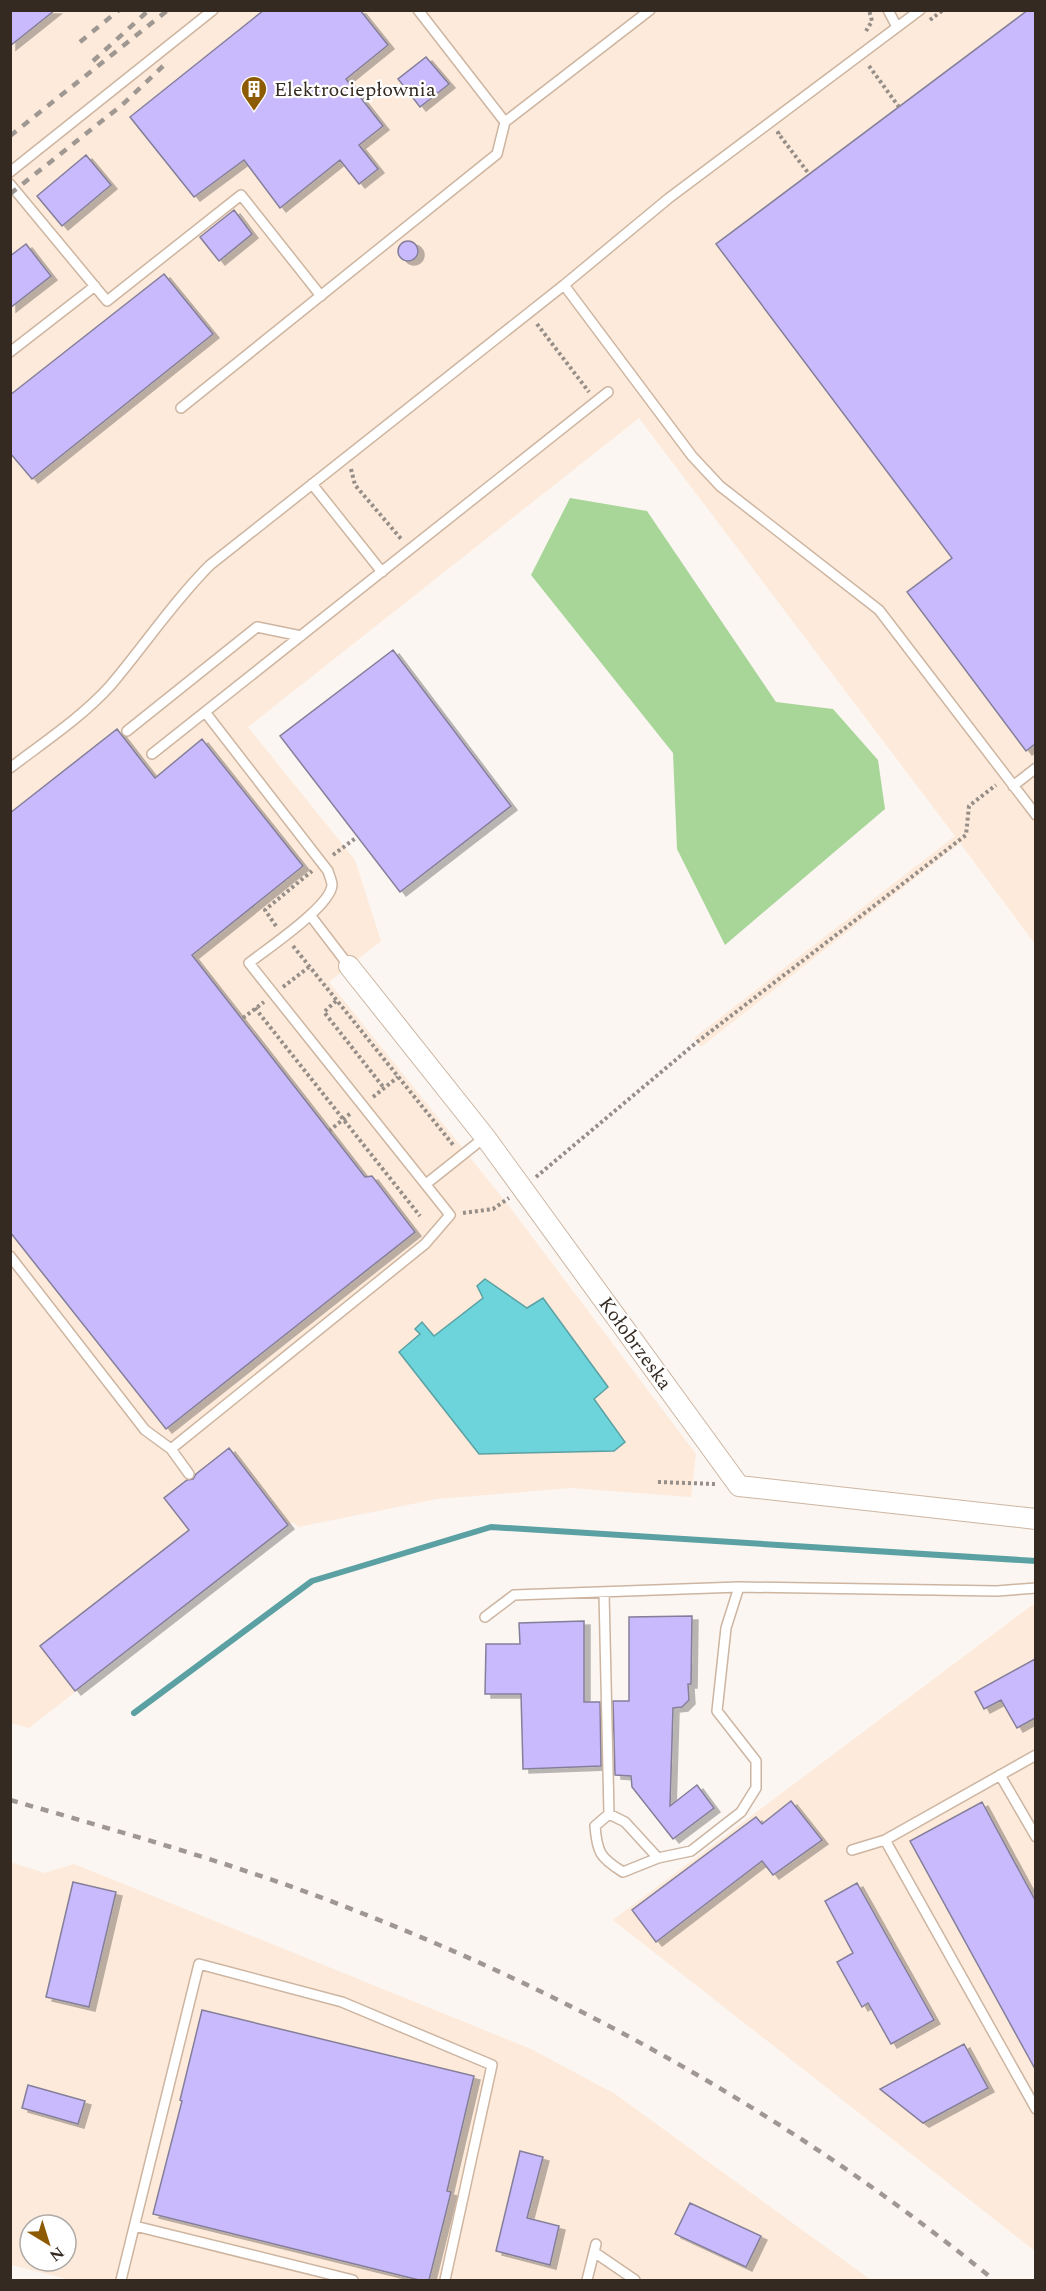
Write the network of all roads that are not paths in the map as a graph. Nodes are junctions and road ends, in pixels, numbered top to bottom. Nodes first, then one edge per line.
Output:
1 (213, 10) edge
2 (418, 10) edge
3 (650, 10) edge
4 (888, 10) edge
5 (920, 10) edge
6 (897, 27) junction
7 (505, 122) junction
8 (10, 172) edge
9 (10, 184) edge
10 (564, 285) junction
11 (95, 286) junction
12 (321, 296) junction
13 (10, 352) edge
14 (608, 392) dead end
15 (181, 408) dead end
16 (312, 484) junction
17 (382, 572) junction
18 (301, 636) junction
19 (206, 712) junction
20 (127, 732) dead end
21 (152, 754) dead end
22 (10, 768) edge
23 (1035, 768) edge
24 (1013, 786) junction
25 (1035, 815) edge
26 (310, 915) junction
27 (349, 966) joint
28 (485, 1137) junction
29 (426, 1184) junction
30 (10, 1256) edge
31 (171, 1449) junction
32 (189, 1474) dead end
33 (1035, 1519) edge
34 (740, 1587) junction
35 (1035, 1588) edge
36 (604, 1592) junction
37 (485, 1617) dead end
38 (1035, 1755) edge
39 (1000, 1775) junction
40 (609, 1814) junction
41 (1035, 1838) edge
42 (885, 1840) junction
43 (852, 1850) dead end
44 (658, 1858) junction
45 (1035, 2109) edge
46 (135, 2226) junction
47 (121, 2280) edge
48 (353, 2280) edge
49 (445, 2280) edge
50 (587, 2280) edge
51 (635, 2280) edge

1 - 8 lane
2 - 7 lane
3 - 7 lane
4 - 6 lane
5 - 6 lane
6 - 10 lane
7 - 12 lane
9 - 11 lane
10 - 16 lane
10 - 24 lane
11 - 12 lane
11 - 13 lane
12 - 15 lane
14 - 17 lane
16 - 17 lane
16 - 22 lane
17 - 18 lane
18 - 19 lane
18 - 20 lane
19 - 21 lane
19 - 26 lane
23 - 24 lane
24 - 25 lane
26 - 27 lane
26 - 29 lane
27 - 28 street, Kołobrzeska
28 - 29 lane
28 - 33 street, Kołobrzeska
29 - 31 lane
30 - 31 lane
31 - 32 lane
34 - 35 lane
34 - 36 lane
34 - 44 lane
36 - 37 lane
36 - 40 lane
38 - 39 lane
39 - 41 lane
39 - 42 lane
40 - 44 lane
40 - 44 lane
42 - 43 lane
42 - 45 lane
46 - 47 lane
46 - 48 lane
46 - 49 lane
50 - 51 lane

